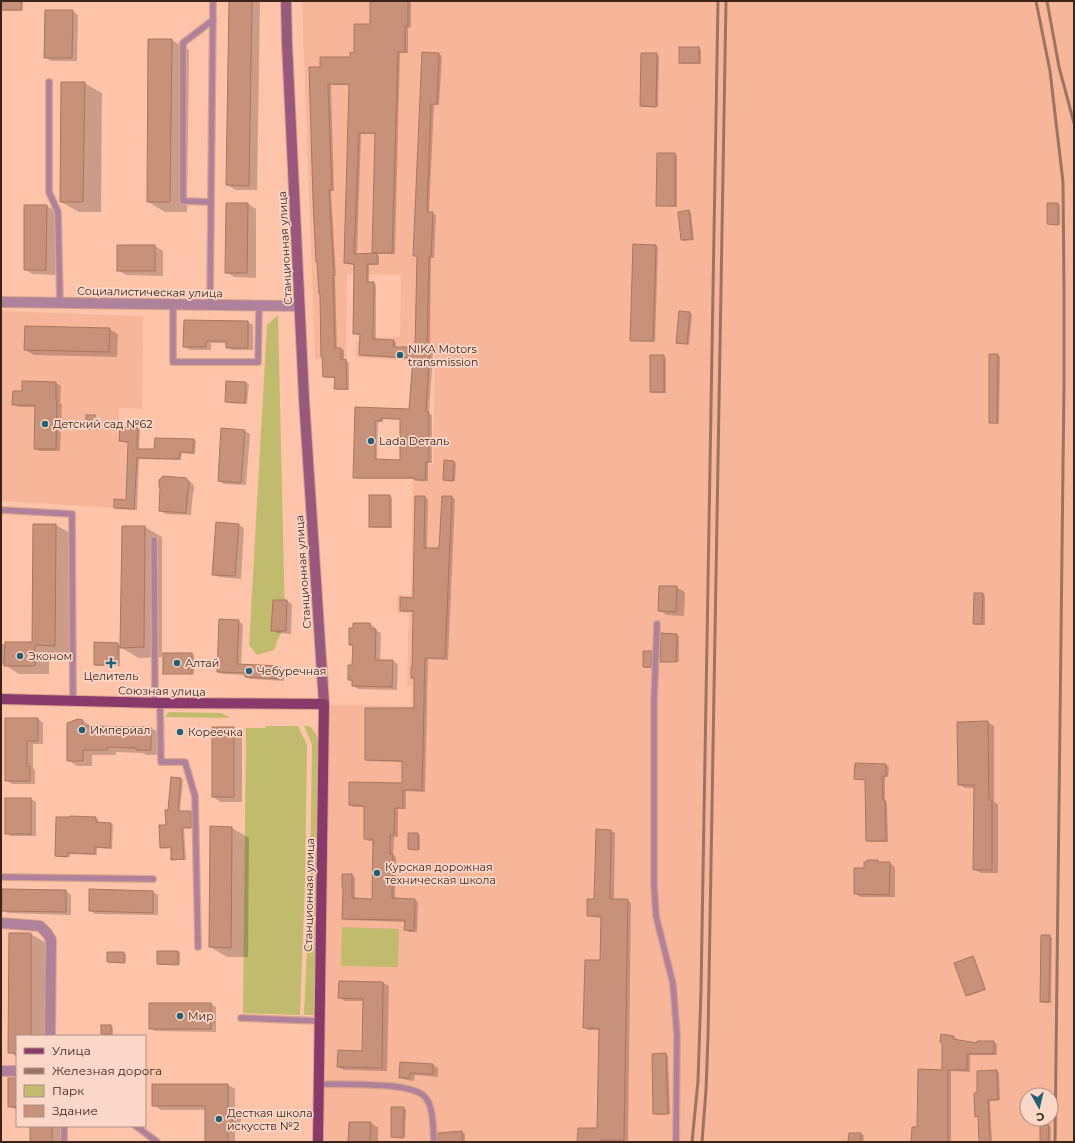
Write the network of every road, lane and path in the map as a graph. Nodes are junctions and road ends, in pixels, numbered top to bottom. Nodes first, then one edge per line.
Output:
1 (213, 1) edge
2 (286, 1) edge
3 (213, 20) junction
4 (49, 82) dead end
5 (211, 202) junction
6 (1, 302) edge
7 (60, 303) junction
8 (173, 304) junction
9 (210, 305) junction
10 (260, 306) junction
11 (299, 306) junction
12 (1, 510) edge
13 (154, 540) dead end
14 (657, 624) dead end
15 (1, 699) edge
16 (73, 701) junction
17 (158, 703) junction
18 (324, 704) junction
19 (1, 878) edge
20 (154, 879) dead end
21 (1, 923) edge
22 (198, 947) dead end
23 (241, 1018) dead end
24 (320, 1021) junction
25 (50, 1035) edge
26 (1, 1071) edge
27 (16, 1071) edge
28 (319, 1084) junction
29 (64, 1127) edge
30 (137, 1127) edge
31 (64, 1142) edge
32 (157, 1142) edge
33 (318, 1142) edge
34 (434, 1142) edge
35 (676, 1142) edge

1 - 3 lane
2 - 11 main road, Станционная улица
3 - 5 lane
3 - 5 lane
4 - 7 lane
5 - 9 lane
6 - 7 street, Социалистическая улица
7 - 8 street, Социалистическая улица
8 - 9 street, Социалистическая улица
8 - 10 lane
9 - 10 street, Социалистическая улица
10 - 11 street, Социалистическая улица
11 - 18 main road, Станционная улица
12 - 16 lane
13 - 17 lane
14 - 35 lane
15 - 16 main road, Союзная улица
16 - 17 main road, Союзная улица
17 - 18 main road, Союзная улица
17 - 22 lane
18 - 24 main road, Станционная улица
19 - 20 lane
21 - 25 street
23 - 24 lane
24 - 28 main road, Станционная улица
26 - 27 street
28 - 33 main road, Станционная улица
28 - 34 lane
29 - 31 lane
30 - 32 lane

